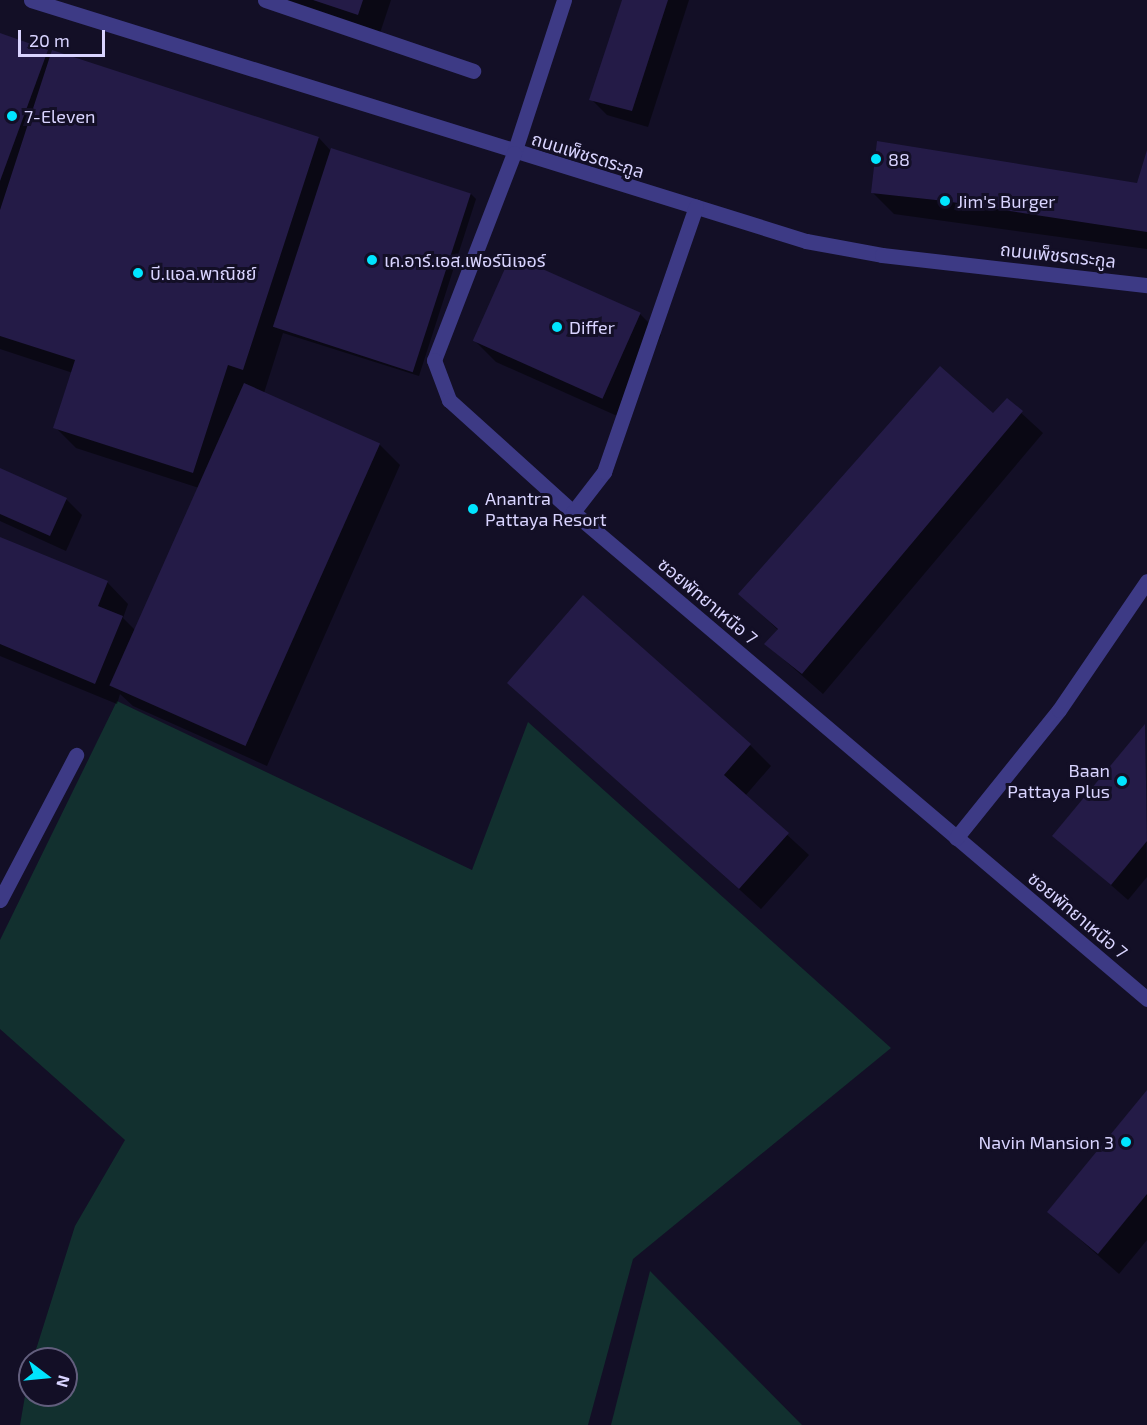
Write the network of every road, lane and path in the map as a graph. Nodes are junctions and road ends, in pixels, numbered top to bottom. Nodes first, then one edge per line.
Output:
1 (31, 0) edge
2 (265, 0) edge
3 (564, 0) edge
4 (473, 71) dead end
5 (514, 153) junction
6 (696, 207) junction
7 (1147, 285) edge
8 (573, 512) junction
9 (1147, 581) edge
10 (76, 755) dead end
11 (956, 838) junction
12 (0, 900) edge
13 (1147, 999) edge

1 - 5 street, ถนนเพ็ชรตระกูล
2 - 4 street
3 - 5 street, ซอยพัทยาเหนือ 7
5 - 6 street, ถนนเพ็ชรตระกูล
5 - 8 street, ซอยพัทยาเหนือ 7
6 - 7 street, ถนนเพ็ชรตระกูล
6 - 8 street
8 - 11 street, ซอยพัทยาเหนือ 7
9 - 11 street
10 - 12 street
11 - 13 street, ซอยพัทยาเหนือ 7

